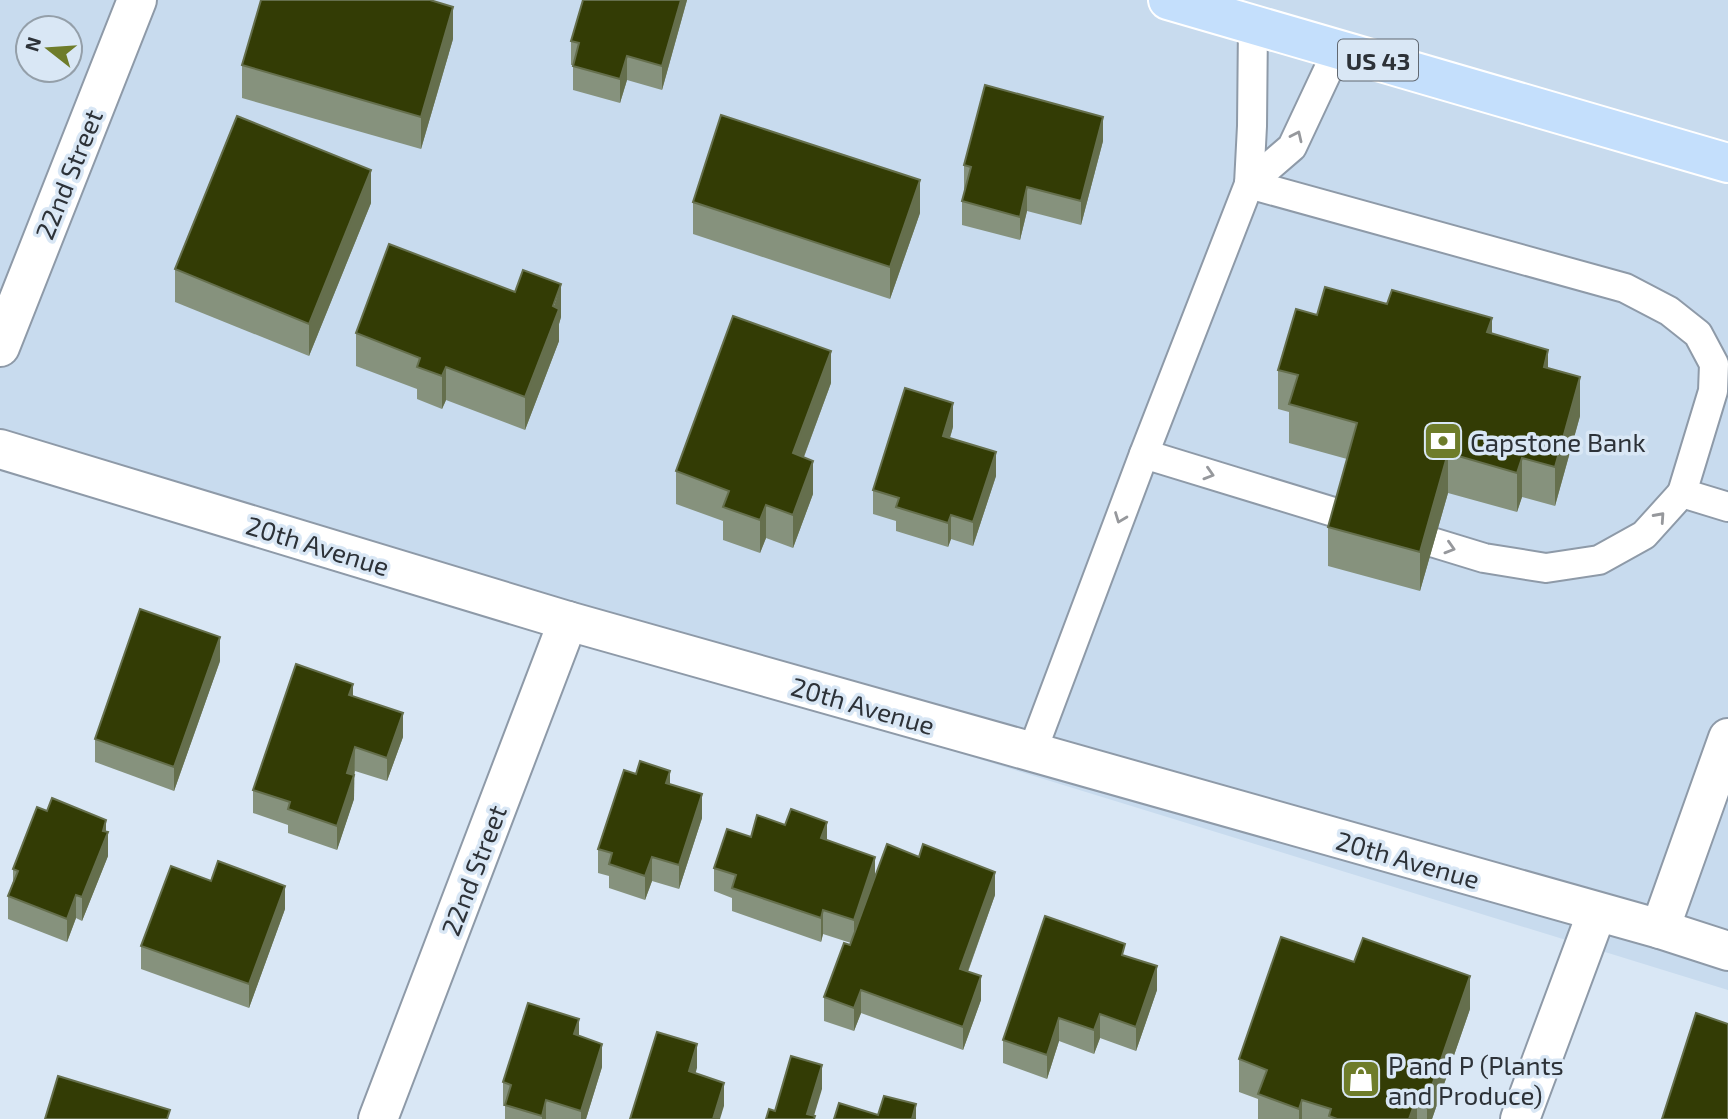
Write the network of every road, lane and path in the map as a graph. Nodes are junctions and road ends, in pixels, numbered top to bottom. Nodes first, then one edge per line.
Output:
1 (137, 0) edge
2 (1168, 0) edge
3 (1252, 24) junction
4 (1338, 48) junction
5 (1728, 163) edge
6 (1250, 184) junction
7 (0, 347) edge
8 (0, 449) edge
9 (1144, 454) junction
10 (1682, 493) junction
11 (1728, 507) edge
12 (568, 621) junction
13 (1728, 738) edge
14 (1032, 752) junction
15 (1597, 912) junction
16 (1660, 929) junction
17 (1728, 951) edge
18 (379, 1119) edge
19 (1520, 1119) edge

1 - 7 street, 22nd Street
2 - 3 highway, US 43
3 - 4 highway, US 43
3 - 6 lane
4 - 5 highway, US 43
6 -> 4 lane
6 - 9 lane
6 - 10 lane
8 - 12 street, 20th Avenue
9 -> 10 lane
9 -> 14 lane
10 - 11 lane
12 - 14 street, 20th Avenue
12 - 18 street, 22nd Street
13 - 16 street
14 - 15 street, 20th Avenue
15 - 16 street, 20th Avenue
15 - 19 street
16 - 17 street, 20th Avenue

